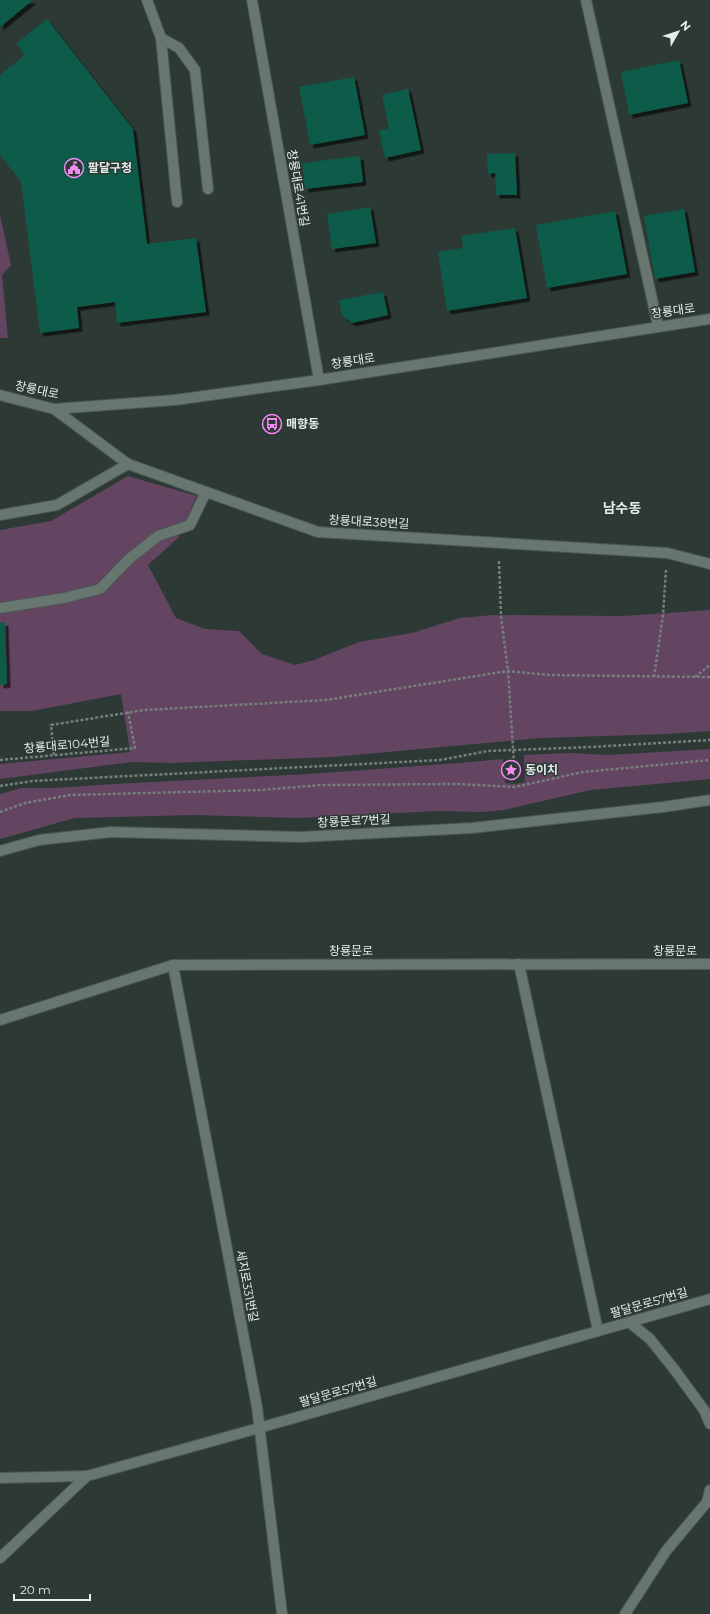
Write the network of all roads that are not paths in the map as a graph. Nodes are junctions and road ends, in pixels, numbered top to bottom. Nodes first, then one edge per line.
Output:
1 (147, 0) edge
2 (252, 0) edge
3 (586, 0) edge
4 (161, 38) junction
5 (208, 189) dead end
6 (177, 202) dead end
7 (710, 319) edge
8 (658, 326) junction
9 (319, 380) junction
10 (0, 395) edge
11 (54, 409) junction
12 (128, 464) junction
13 (206, 492) junction
14 (0, 515) edge
15 (710, 564) edge
16 (0, 608) edge
17 (710, 800) edge
18 (0, 851) edge
19 (519, 964) junction
20 (710, 964) edge
21 (173, 965) junction
22 (0, 1020) edge
23 (710, 1299) edge
24 (629, 1322) junction
25 (598, 1331) junction
26 (710, 1424) edge
27 (259, 1428) junction
28 (87, 1476) junction
29 (0, 1478) edge
30 (710, 1490) edge
31 (708, 1502) edge
32 (0, 1558) edge
33 (282, 1614) edge
34 (625, 1614) edge

1 - 4 street
2 - 9 street, 창룡대로41번길
3 - 8 street
4 - 5 street
4 - 6 street
7 - 8 street, 창룡대로
8 - 9 street, 창룡대로
9 - 11 street, 창룡대로
10 - 11 street, 창룡대로
11 - 12 street, 창룡대로38번길
12 - 13 street, 창룡대로38번길
12 - 14 street
13 - 15 street, 창룡대로38번길
13 - 16 street
17 - 18 street, 창룡문로7번길
19 - 20 street, 창룡문로
19 - 21 street, 창룡문로
19 - 25 street
21 - 22 street, 창룡문로
21 - 27 street, 세지로331번길
23 - 24 street, 팔달문로57번길
24 - 25 street, 팔달문로57번길
24 - 26 street
25 - 27 street, 팔달문로57번길
27 - 28 street, 팔달문로57번길
27 - 33 street, 세지로331번길
28 - 29 street
28 - 32 street, 팔달문로57번길
30 - 31 street
31 - 34 street

